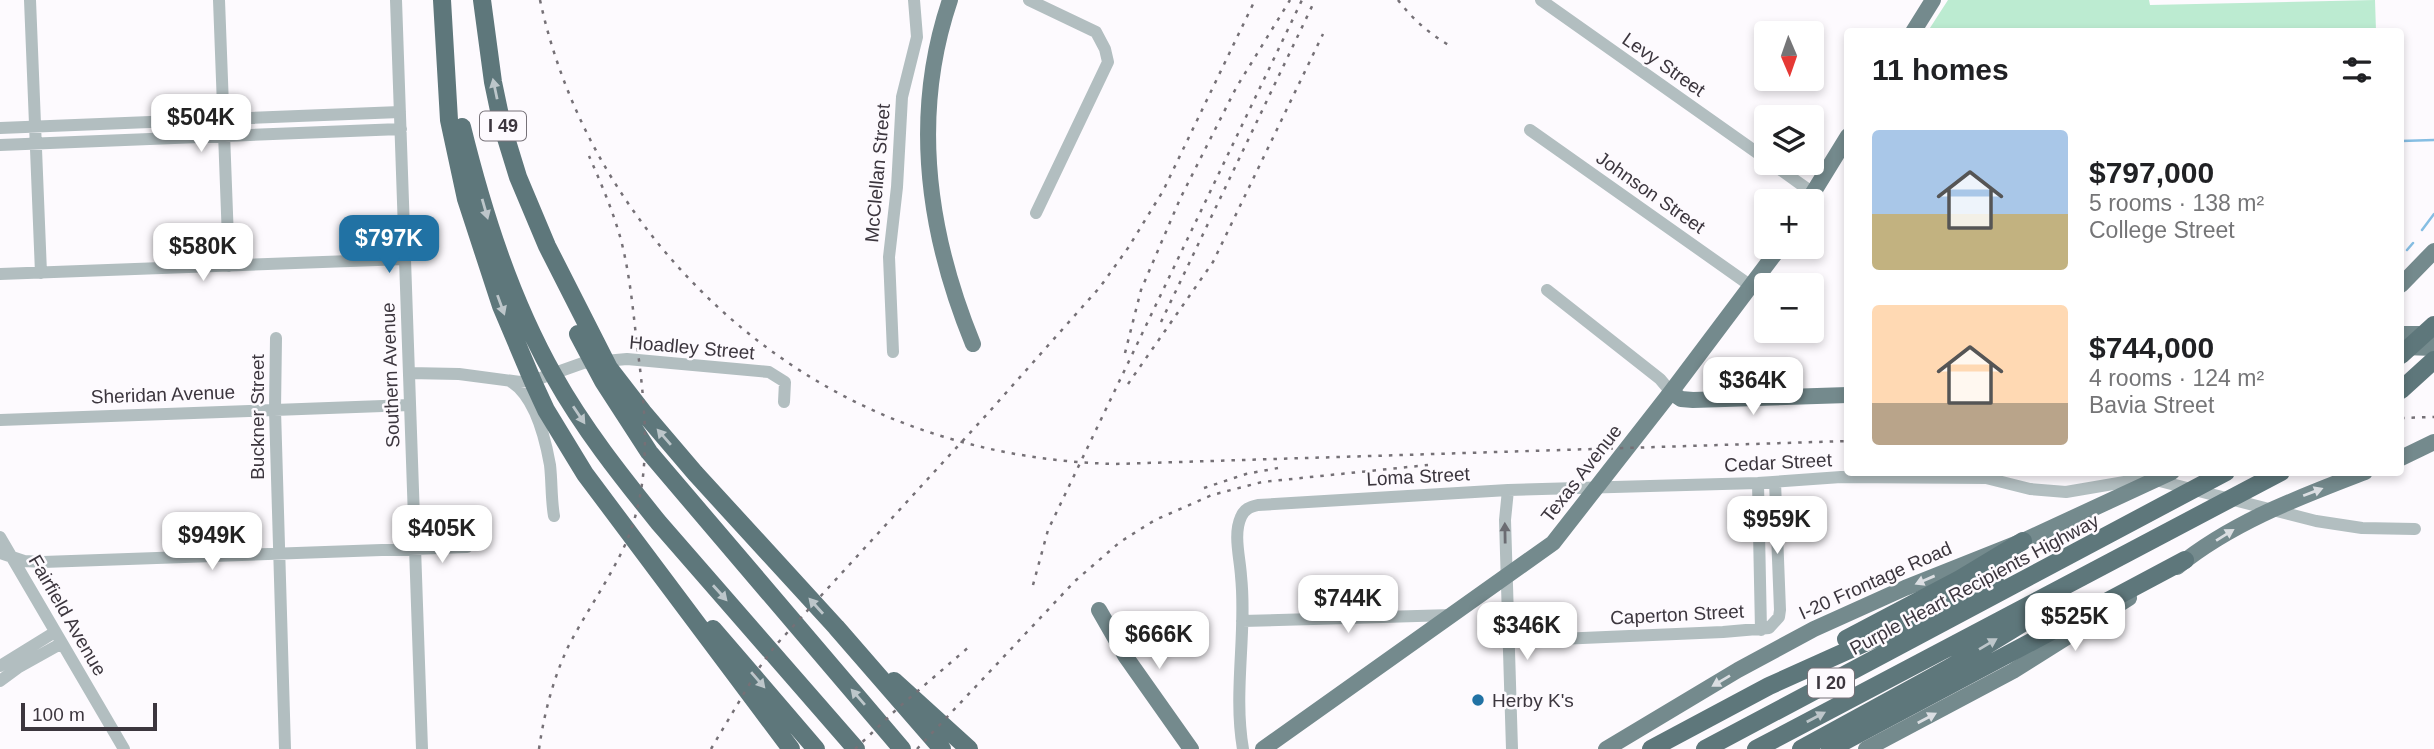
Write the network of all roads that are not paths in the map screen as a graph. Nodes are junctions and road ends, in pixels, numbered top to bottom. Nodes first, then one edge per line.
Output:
1 (30, 0) edge
2 (219, 0) edge
3 (396, 0) edge
4 (442, 0) edge
5 (482, 0) edge
6 (914, 0) edge
7 (950, 0) edge
8 (1029, 0) edge
9 (1541, 0) edge
10 (1933, 0) edge
11 (1916, 28) edge
12 (448, 72) junction
13 (400, 112) junction
14 (223, 119) junction
15 (36, 126) junction
16 (0, 128) edge
17 (401, 129) junction
18 (1530, 130) dead end
19 (224, 137) junction
20 (1844, 143) edge
21 (36, 144) junction
22 (0, 145) edge
23 (1754, 151) edge
24 (1785, 175) edge
25 (1802, 189) edge
26 (1816, 189) edge
27 (1036, 213) dead end
28 (547, 246) junction
29 (2434, 251) edge
30 (405, 259) junction
31 (1771, 259) edge
32 (229, 266) junction
33 (41, 273) junction
34 (0, 274) edge
35 (2404, 282) edge
36 (1751, 286) junction
37 (1546, 290) dead end
38 (2434, 325) edge
39 (2404, 334) edge
40 (2434, 334) edge
41 (276, 338) dead end
42 (973, 344) dead end
43 (2404, 347) edge
44 (2434, 348) edge
45 (894, 352) dead end
46 (2404, 352) edge
47 (2434, 360) edge
48 (409, 373) junction
49 (510, 381) junction
50 (2404, 387) edge
51 (1671, 392) junction
52 (1844, 395) edge
53 (784, 402) dead end
54 (411, 405) junction
55 (275, 410) junction
56 (0, 420) edge
57 (2434, 442) edge
58 (2404, 457) edge
59 (2164, 476) edge
60 (2219, 476) edge
61 (2274, 476) edge
62 (2355, 476) edge
63 (1775, 482) junction
64 (1758, 483) junction
65 (1596, 488) junction
66 (1508, 490) junction
67 (554, 516) dead end
68 (616, 518) junction
69 (2193, 519) junction
70 (2127, 526) junction
71 (2415, 529) dead end
72 (0, 537) edge
73 (2023, 541) junction
74 (467, 547) dead end
75 (415, 548) junction
76 (279, 553) junction
77 (6, 556) edge
78 (2185, 560) junction
79 (1506, 576) junction
80 (1100, 610) dead end
81 (1452, 615) junction
82 (1242, 621) junction
83 (836, 628) junction
84 (1761, 630) junction
85 (59, 638) junction
86 (1510, 641) junction
87 (0, 666) edge
88 (0, 681) edge
89 (1769, 686) junction
90 (124, 749) edge
91 (285, 749) edge
92 (422, 749) edge
93 (791, 749) edge
94 (816, 749) edge
95 (856, 749) edge
96 (902, 749) edge
97 (942, 749) edge
98 (970, 749) edge
99 (1191, 749) edge
100 (1243, 749) edge
101 (1263, 749) edge
102 (1512, 749) edge
103 (1606, 749) edge
104 (1651, 749) edge
105 (1705, 749) edge
106 (1756, 749) edge
107 (1801, 749) edge
108 (1830, 749) edge
109 (1866, 749) edge

1 - 15 street
2 - 14 street
3 - 13 street, Southern Avenue
4 - 12 highway
28 -> 5 highway, I 49
6 - 45 street, McClellan Street
7 - 42 main road
8 - 27 street
9 - 23 street, Levy Street
10 - 11 main road
12 -> 68 highway
12 -> 95 highway
13 - 14 street
13 - 17 street, Southern Avenue
14 - 15 street
14 - 19 street
15 - 16 street
15 - 21 street
17 - 19 street
17 - 30 street, Southern Avenue
18 - 36 street, Johnson Street
19 - 21 street
19 - 32 street
20 - 26 main road
21 - 22 street
21 - 33 street
24 - 25 street
83 -> 28 highway
96 -> 28 highway
29 - 35 main road
30 - 32 street
30 - 48 street, Southern Avenue
31 - 36 main road, Texas Avenue
32 - 33 street
33 - 34 street
36 - 51 main road, Texas Avenue
37 - 51 street
38 - 46 highway
39 - 40 main road
41 - 55 street, Buckner Street
43 - 44 main road
47 - 50 highway
48 - 49 street, Hoadley Street
48 - 54 street, Southern Avenue
49 - 53 street, Hoadley Street
49 - 67 street
51 - 52 main road
51 - 65 main road, Texas Avenue
54 - 55 street, Sheridan Avenue
54 - 75 street, Southern Avenue
55 - 56 street, Sheridan Avenue
55 - 76 street, Buckner Street
57 - 58 main road
59 - 73 main road, I-20 Frontage Road
60 - 70 highway, Purple Heart Recipients Highway / I 20
61 - 69 highway, I 20
78 -> 62 main road
63 - 64 street, Cedar Street
63 - 71 street, Cedar Street
63 - 84 street
64 - 65 street, Cedar Street
64 - 84 street
65 - 66 street, Loma Street
65 - 79 main road, Texas Avenue
79 -> 66 street
66 - 82 street, Loma Street
68 - 93 highway
68 -> 94 highway
106 -> 69 highway, I 20
107 -> 69 highway
70 - 89 highway
70 - 105 highway, Purple Heart Recipients Highway / I 20
72 - 77 street, Fairfield Avenue
73 - 89 highway
73 -> 103 main road, I-20 Frontage Road
74 - 75 street
75 - 76 street
75 - 92 street, Southern Avenue
76 - 77 street
76 - 91 street, Buckner Street
77 - 85 street, Fairfield Avenue
78 - 108 highway
109 -> 78 main road
79 - 81 main road, Texas Avenue
79 - 86 street
80 - 99 main road
81 - 82 street
81 - 101 main road, Texas Avenue
82 - 100 street
83 - 97 highway
83 - 98 highway
84 - 86 street, Caperton Street
85 - 87 street
85 - 88 street
85 - 90 street, Fairfield Avenue
86 - 102 street
89 - 104 highway

